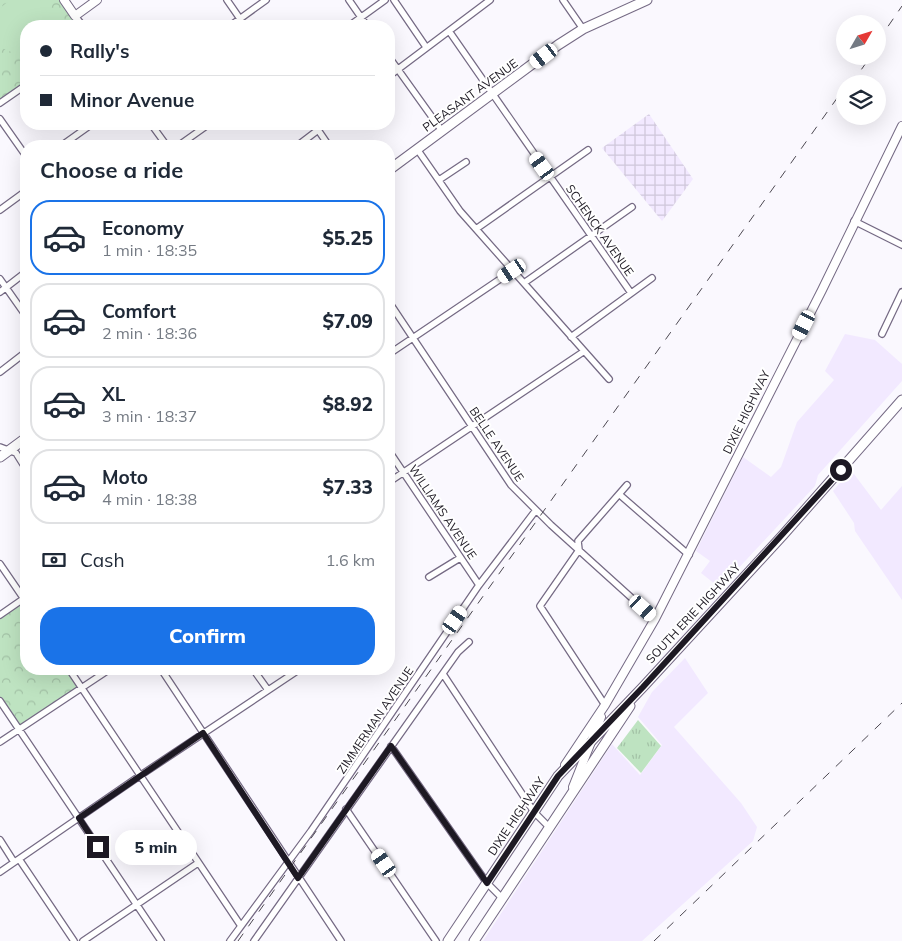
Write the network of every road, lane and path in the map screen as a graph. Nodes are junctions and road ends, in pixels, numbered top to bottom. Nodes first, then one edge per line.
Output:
1 (64, 0) edge
2 (97, 0) edge
3 (227, 0) edge
4 (266, 0) edge
5 (349, 0) edge
6 (385, 0) edge
7 (394, 0) edge
8 (477, 0) edge
9 (490, 0) edge
10 (563, 0) edge
11 (647, 0) edge
12 (482, 6) junction
13 (76, 16) junction
14 (361, 18) junction
15 (240, 19) joint
16 (79, 20) edge
17 (358, 20) edge
18 (583, 29) junction
19 (449, 31) junction
20 (426, 47) junction
21 (395, 65) edge
22 (398, 69) junction
23 (395, 71) edge
24 (20, 89) edge
25 (492, 94) junction
26 (0, 104) edge
27 (0, 119) edge
28 (902, 126) edge
29 (84, 130) edge
30 (201, 130) edge
31 (318, 130) joint
32 (442, 131) junction
33 (69, 140) edge
34 (186, 140) edge
35 (305, 140) edge
36 (326, 140) edge
37 (20, 147) edge
38 (417, 149) junction
39 (588, 150) dead end
40 (466, 162) dead end
41 (395, 166) edge
42 (550, 178) junction
43 (439, 180) junction
44 (20, 195) edge
45 (632, 207) dead end
46 (0, 210) edge
47 (854, 221) junction
48 (476, 229) junction
49 (591, 236) junction
50 (902, 245) edge
51 (512, 271) junction
52 (20, 276) edge
53 (652, 278) dead end
54 (0, 279) edge
55 (524, 283) junction
56 (6, 287) junction
57 (0, 292) edge
58 (902, 292) edge
59 (632, 293) junction
60 (20, 307) edge
61 (395, 311) edge
62 (882, 334) dead end
63 (571, 337) junction
64 (413, 338) junction
65 (395, 350) edge
66 (583, 352) junction
67 (20, 357) edge
68 (0, 372) edge
69 (609, 379) dead end
70 (902, 400) edge
71 (472, 426) junction
72 (20, 441) edge
73 (4, 449) edge
74 (0, 457) edge
75 (20, 459) edge
76 (395, 460) edge
77 (403, 472) junction
78 (395, 478) edge
79 (628, 485) dead end
80 (620, 494) junction
81 (536, 510) junction
82 (578, 550) junction
83 (688, 555) junction
84 (460, 558) junction
85 (0, 564) edge
86 (429, 577) dead end
87 (480, 585) junction
88 (20, 591) edge
89 (20, 602) edge
90 (0, 614) edge
91 (655, 619) junction
92 (469, 642) dead end
93 (443, 674) junction
94 (74, 675) edge
95 (101, 675) edge
96 (165, 675) edge
97 (257, 675) edge
98 (291, 675) edge
99 (643, 687) junction
100 (82, 688) junction
101 (268, 690) junction
102 (0, 701) edge
103 (605, 705) junction
104 (19, 730) junction
105 (203, 733) junction
106 (593, 738) junction
107 (0, 742) edge
108 (391, 746) junction
109 (141, 775) junction
110 (558, 776) junction
111 (346, 809) junction
112 (562, 810) junction
113 (534, 812) junction
114 (79, 818) junction
115 (550, 828) junction
116 (0, 840) edge
117 (16, 861) junction
118 (198, 862) junction
119 (288, 863) junction
120 (0, 872) edge
121 (298, 878) junction
122 (487, 883) junction
123 (502, 898) junction
124 (137, 905) junction
125 (241, 926) junction
126 (74, 941) edge
127 (83, 941) edge
128 (161, 941) edge
129 (230, 941) edge
130 (254, 941) edge
131 (342, 941) edge
132 (436, 941) edge
133 (448, 941) edge
134 (474, 941) edge

1 - 13 street
2 - 13 street
3 - 15 street
4 - 15 street
5 - 14 street
6 - 14 street
7 - 20 street
8 - 12 street
9 - 12 street
10 - 18 street
11 - 18 main road, PLEASANT AVENUE
12 - 19 street
13 - 16 street
14 - 17 street
18 - 25 main road, PLEASANT AVENUE
19 - 20 street
19 - 25 street, SCHENCK AVENUE
20 - 22 street
21 - 22 street
22 - 23 street
22 - 32 street
24 - 26 street
25 - 32 main road, PLEASANT AVENUE
25 - 42 street, SCHENCK AVENUE
27 - 37 street
28 - 47 street, DIXIE HIGHWAY
29 - 33 street
30 - 34 street
31 - 35 street
31 - 36 street
32 - 38 main road, PLEASANT AVENUE
38 - 41 main road, PLEASANT AVENUE
38 - 43 street
39 - 42 street
40 - 43 street
42 - 48 street
42 - 49 street, SCHENCK AVENUE
43 - 48 street
44 - 46 street
45 - 49 street
47 - 50 street
47 - 83 street, DIXIE HIGHWAY
48 - 51 street
49 - 55 street
49 - 59 street, SCHENCK AVENUE
51 - 55 street
51 - 64 street
52 - 56 street
53 - 59 street
54 - 56 street
55 - 63 street
56 - 57 street
56 - 60 street
58 - 62 street
59 - 63 street
61 - 64 street, BELLE AVENUE
63 - 66 street
64 - 65 street
64 - 71 street, BELLE AVENUE
66 - 69 street
66 - 71 street
67 - 68 street
70 - 99 main road, SOUTH ERIE HIGHWAY
71 - 77 street
71 - 81 street, BELLE AVENUE
72 - 73 main road
73 - 74 main road
73 - 75 street
76 - 77 street, WILLIAMS AVENUE
77 - 78 street
77 - 84 street, WILLIAMS AVENUE
79 - 80 street
80 - 82 street
80 - 83 street
81 - 82 street, BELLE AVENUE
81 - 87 street, ZIMMERMAN AVENUE
82 - 91 street, BELLE AVENUE
82 - 103 street
83 - 91 street, DIXIE HIGHWAY
84 - 86 street
84 - 87 street, WILLIAMS AVENUE
85 - 88 street
87 - 119 street, ZIMMERMAN AVENUE
89 - 90 street
91 - 103 street, DIXIE HIGHWAY
92 - 93 street
93 - 108 street
93 - 113 street
94 - 100 street
95 - 100 street
96 - 105 street
97 - 101 street
98 - 101 street
99 - 106 main road, SOUTH ERIE HIGHWAY
99 - 112 main road, SOUTH ERIE HIGHWAY
100 - 104 street
100 - 109 street
101 - 105 street
102 - 104 street
103 - 106 street, DIXIE HIGHWAY
103 - 110 street, DIXIE HIGHWAY
104 - 107 street
104 - 114 street
105 - 109 street
105 - 119 street
106 - 110 main road, SOUTH ERIE HIGHWAY
106 - 112 street, DIXIE HIGHWAY
108 - 111 street
108 - 122 street
109 - 114 street
109 - 118 street
110 - 113 main road, DIXIE HIGHWAY
111 - 121 street
111 - 132 street
112 - 115 main road, DIXIE HIGHWAY
113 - 115 street
113 - 122 main road, DIXIE HIGHWAY
114 - 117 street
114 - 124 street
115 - 123 main road, DIXIE HIGHWAY
116 - 117 street
117 - 120 street
117 - 126 street
118 - 124 street
118 - 125 street
119 - 121 street
119 - 125 street, ZIMMERMAN AVENUE
121 - 130 street
121 - 131 street
122 - 123 street
122 - 133 main road, DIXIE HIGHWAY
123 - 134 main road, DIXIE HIGHWAY
124 - 127 street
124 - 128 street
125 - 129 street, ZIMMERMAN AVENUE

